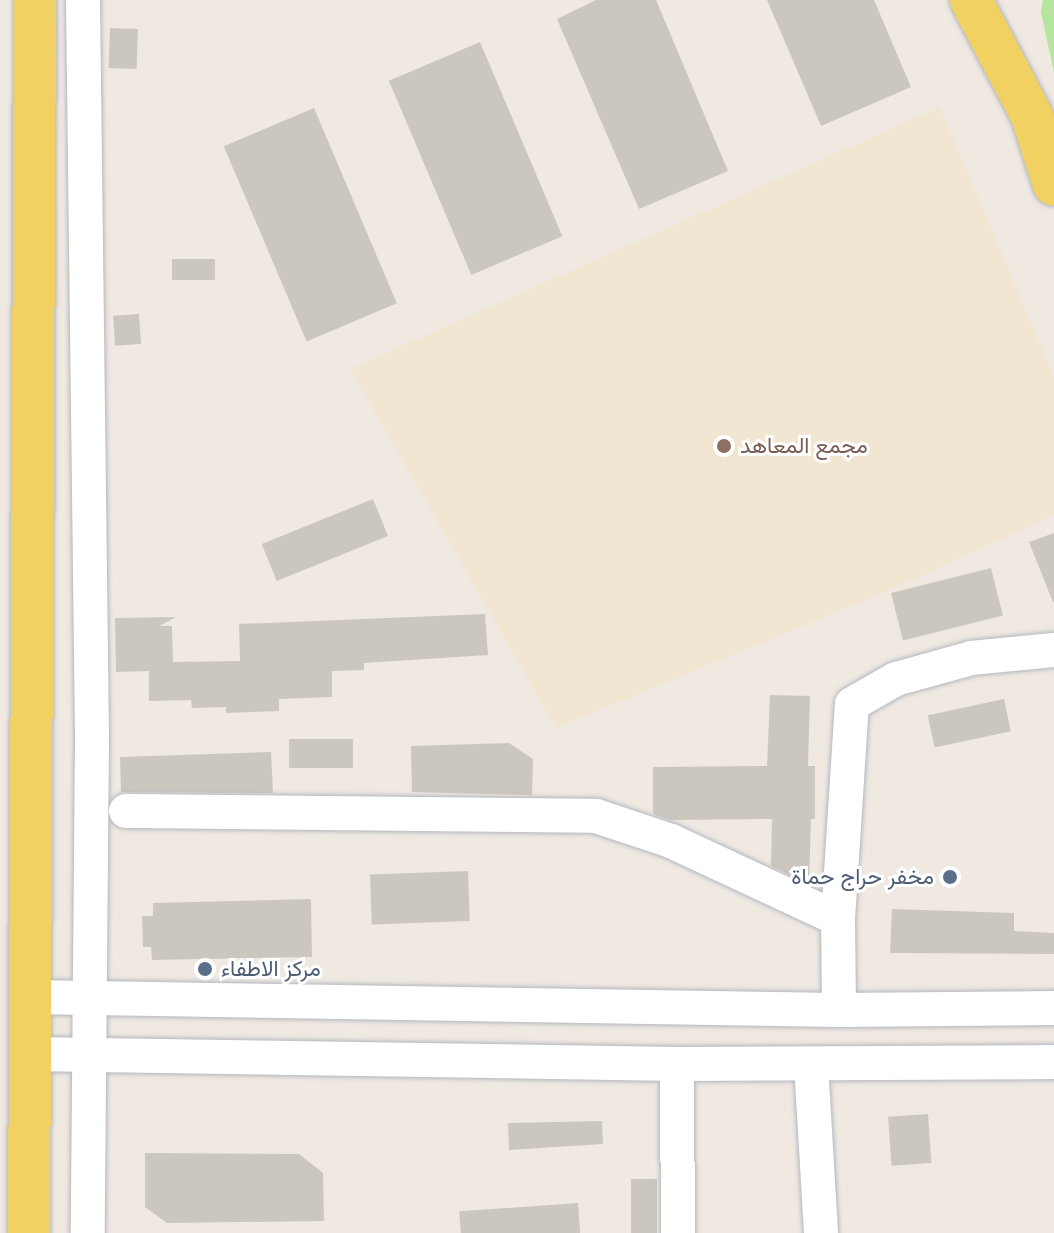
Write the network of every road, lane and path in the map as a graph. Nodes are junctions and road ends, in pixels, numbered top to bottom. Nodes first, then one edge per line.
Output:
1 (35, 0) edge
2 (83, 0) edge
3 (971, 0) edge
4 (1002, 0) edge
5 (1043, 131) edge
6 (1054, 185) edge
7 (1054, 650) edge
8 (126, 811) dead end
9 (838, 919) junction
10 (93, 995) junction
11 (30, 997) junction
12 (1054, 1008) edge
13 (839, 1010) junction
14 (29, 1054) junction
15 (92, 1054) junction
16 (1054, 1062) edge
17 (677, 1064) junction
18 (811, 1064) junction
19 (29, 1233) edge
20 (88, 1233) edge
21 (678, 1233) edge
22 (821, 1233) edge

1 - 11 main road
2 - 10 street
3 - 5 main road
4 - 5 main road
5 - 6 main road
7 - 9 street
8 - 9 street
9 - 13 street
10 - 11 street
10 - 13 street
10 - 15 street
11 - 14 main road
12 - 13 street
14 - 15 street
14 - 19 main road
15 - 17 street
15 - 20 street
16 - 18 street
17 - 18 street
17 - 21 street
18 - 22 street

